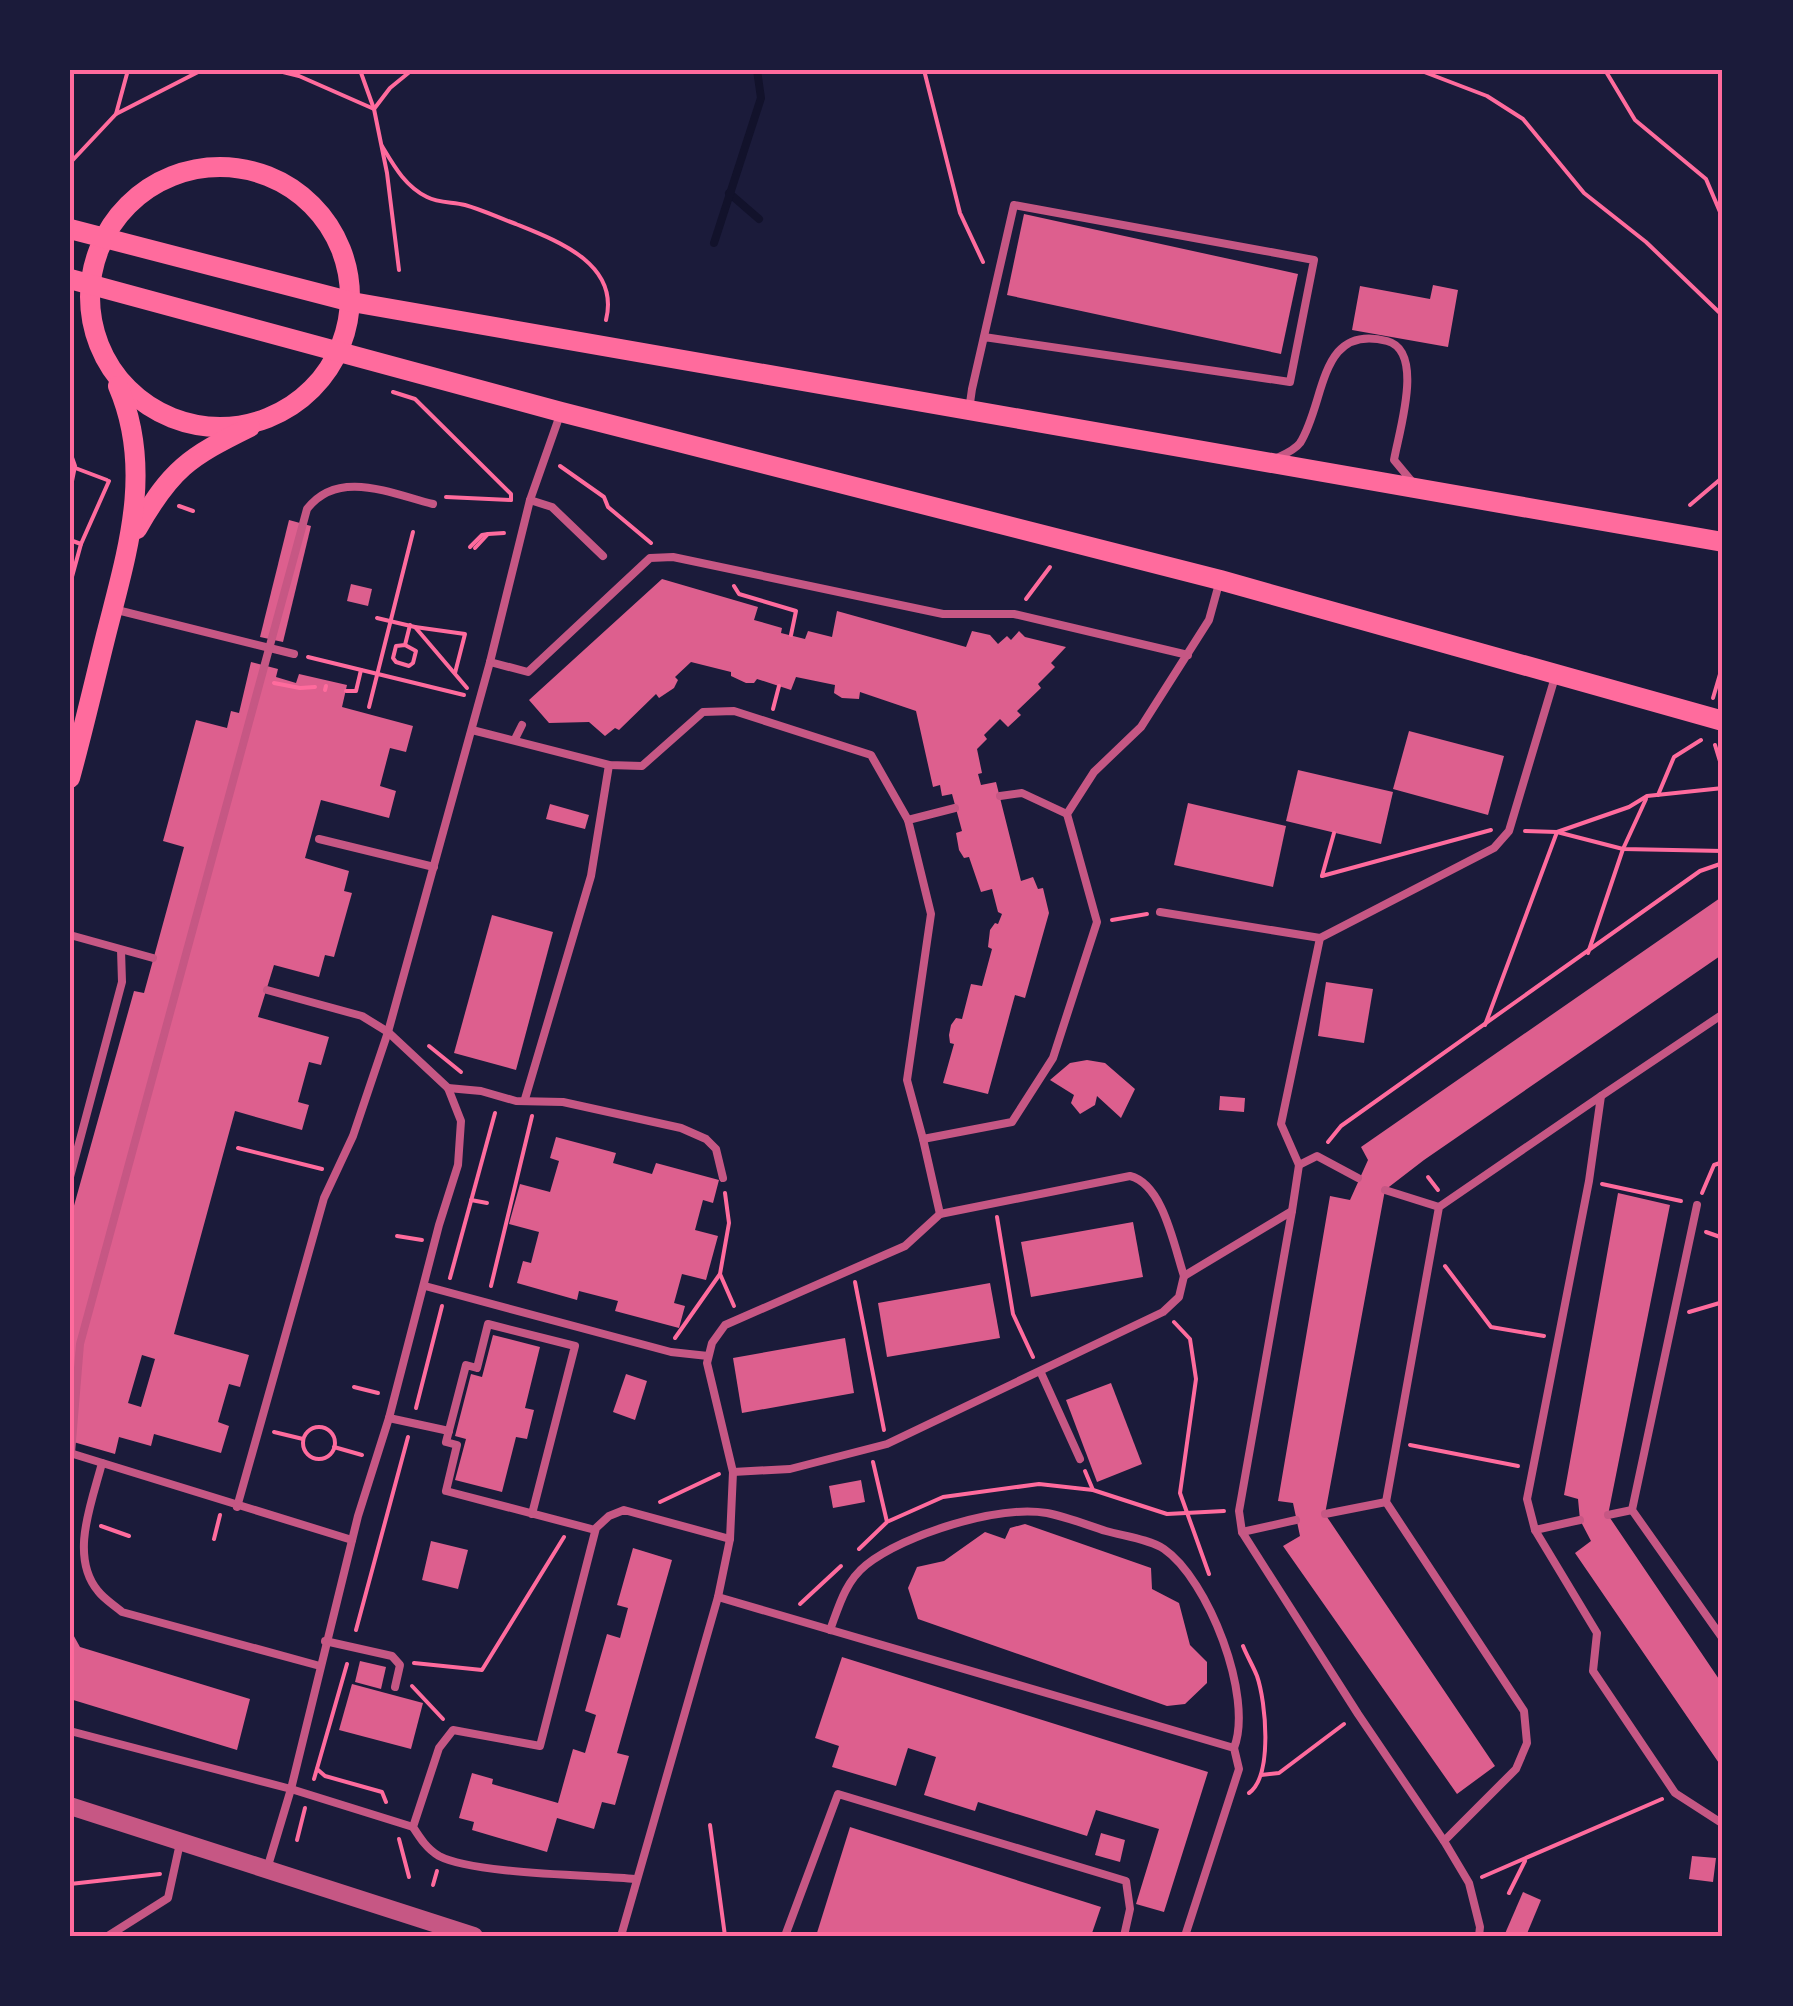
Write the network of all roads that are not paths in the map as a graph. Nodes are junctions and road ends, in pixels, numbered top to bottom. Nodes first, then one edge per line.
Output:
1 (70, 228) edge
2 (100, 236) junction
3 (79, 281) edge
4 (352, 302) junction
5 (984, 337) junction
6 (339, 354) junction
7 (112, 370) junction
8 (969, 410) junction
9 (561, 412) junction
10 (269, 417) junction
11 (1271, 462) junction
12 (1417, 487) junction
13 (530, 500) junction
14 (433, 504) dead end
15 (130, 540) junction
16 (1723, 542) edge
17 (603, 556) dead end
18 (1220, 580) junction
19 (112, 609) junction
20 (294, 654) road end
21 (1188, 655) junction
22 (490, 662) junction
23 (1555, 676) junction
24 (79, 704) edge
25 (1723, 721) edge
26 (522, 725) dead end
27 (472, 730) junction
28 (515, 739) junction
29 (608, 765) junction
30 (70, 778) edge
31 (1000, 796) dead end
32 (955, 808) dead end
33 (1068, 814) junction
34 (908, 820) junction
35 (319, 839) dead end
36 (434, 867) junction
37 (1160, 912) road end
38 (70, 935) edge
39 (1320, 938) junction
40 (121, 950) junction
41 (154, 958) dead end
42 (267, 990) dead end
43 (1723, 1014) edge
44 (388, 1032) junction
45 (448, 1088) junction
46 (1601, 1096) junction
47 (524, 1099) junction
48 (923, 1138) junction
49 (1298, 1164) junction
50 (70, 1176) edge
51 (723, 1178) road end
52 (1358, 1178) dead end
53 (1386, 1190) dead end
54 (1697, 1205) road end
55 (1440, 1207) junction
56 (1292, 1212) junction
57 (940, 1214) junction
58 (1184, 1276) junction
59 (424, 1286) junction
60 (708, 1356) junction
61 (1040, 1373) junction
62 (389, 1418) junction
63 (449, 1430) junction
64 (70, 1453) edge
65 (1080, 1460) road end
66 (102, 1463) junction
67 (733, 1472) junction
68 (1386, 1502) junction
69 (237, 1506) junction
70 (1632, 1510) junction
71 (532, 1514) junction
72 (1325, 1514) dead end
73 (1608, 1515) dead end
74 (1296, 1520) dead end
75 (1580, 1520) dead end
76 (595, 1530) junction
77 (1535, 1530) junction
78 (1242, 1532) junction
79 (730, 1539) junction
80 (352, 1540) junction
81 (718, 1597) junction
82 (830, 1630) junction
83 (1723, 1639) edge
84 (325, 1641) junction
85 (320, 1666) junction
86 (395, 1687) dead end
87 (70, 1732) edge
88 (1234, 1748) junction
89 (291, 1789) junction
90 (70, 1806) edge
91 (1723, 1824) edge
92 (413, 1827) junction
93 (1444, 1841) junction
94 (180, 1843) junction
95 (267, 1869) junction
96 (635, 1878) junction
97 (464, 1935) edge
98 (108, 1936) edge
99 (621, 1936) edge
100 (784, 1936) edge
101 (1124, 1936) edge
102 (1185, 1936) edge
103 (1478, 1936) edge

1 - 2 main road
2 - 3 main road
2 - 4 main road
2 - 4 main road
3 - 6 main road
3 - 7 main road
4 - 6 main road
4 - 8 main road
5 - 5 lane
5 - 8 lane
6 - 9 main road
6 - 10 main road
7 - 10 main road
7 - 15 main road
8 - 11 main road
9 - 13 lane
9 - 18 main road
10 - 15 main road
11 - 12 main road
11 - 12 lane
12 - 16 main road
13 - 17 lane
13 - 22 lane
14 - 64 lane
15 - 19 main road
18 - 21 lane
18 - 23 main road
19 - 20 lane
19 - 24 main road
21 - 22 lane
21 - 33 lane
22 - 27 lane
23 - 25 main road
23 - 39 lane
24 - 30 main road
26 - 28 lane
27 - 28 lane
27 - 36 lane
28 - 29 lane
29 - 34 lane
29 - 47 lane
31 - 33 lane
32 - 34 lane
33 - 48 lane
34 - 48 lane
35 - 36 lane
36 - 44 lane
37 - 39 lane
38 - 40 lane
39 - 49 lane
40 - 41 lane
40 - 50 lane
42 - 44 lane
43 - 46 lane
44 - 45 lane
44 - 69 lane
45 - 47 lane
45 - 59 lane
46 - 55 lane
46 - 77 lane
47 - 51 lane
48 - 57 lane
49 - 52 lane
49 - 56 lane
53 - 55 lane
54 - 70 lane
55 - 68 lane
56 - 58 lane
56 - 78 lane
57 - 58 lane
57 - 60 lane
58 - 61 lane
59 - 60 lane
59 - 62 lane
60 - 67 lane
61 - 65 lane
61 - 67 lane
62 - 63 lane
62 - 80 lane
63 - 71 lane
63 - 71 lane
64 - 66 lane
66 - 69 lane
66 - 85 lane
67 - 79 lane
68 - 72 lane
68 - 93 lane
69 - 80 lane
70 - 73 lane
70 - 83 lane
71 - 76 lane
74 - 78 lane
75 - 77 lane
76 - 79 lane
76 - 92 lane
77 - 91 lane
78 - 93 lane
79 - 81 lane
80 - 84 lane
81 - 82 lane
81 - 96 lane
82 - 88 lane
82 - 88 lane
84 - 85 lane
84 - 86 lane
85 - 89 lane
87 - 89 lane
88 - 102 lane
89 - 92 lane
89 - 95 lane
90 - 94 street
92 - 96 lane
93 - 103 lane
94 - 95 street
94 - 98 lane
95 - 97 street
96 - 99 lane
100 - 101 lane

